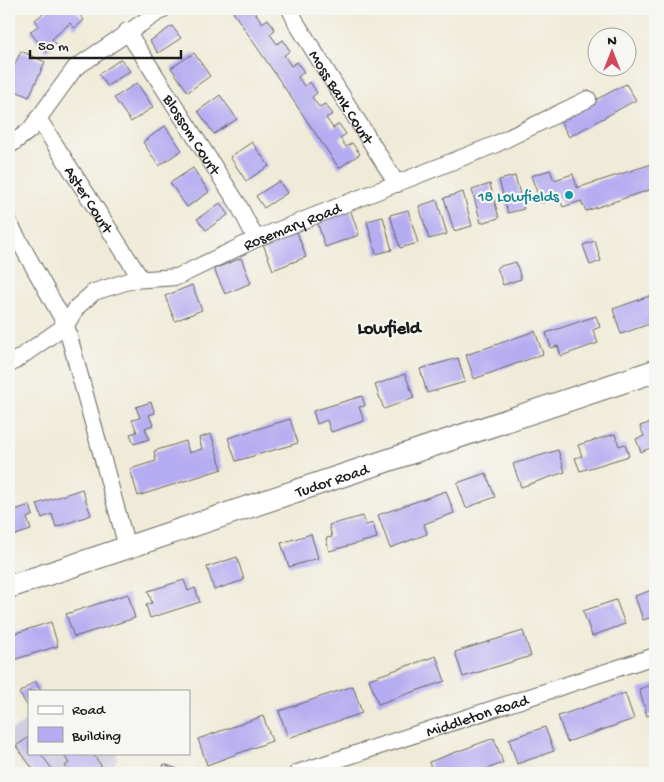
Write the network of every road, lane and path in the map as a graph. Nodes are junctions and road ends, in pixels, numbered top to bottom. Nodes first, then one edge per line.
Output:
1 (163, 9) edge
2 (290, 9) edge
3 (127, 32) junction
4 (588, 99) dead end
5 (38, 118) junction
6 (9, 146) edge
7 (397, 184) junction
8 (9, 223) edge
9 (256, 239) junction
10 (141, 279) junction
11 (66, 324) junction
12 (9, 365) edge
13 (655, 371) edge
14 (127, 547) junction
15 (9, 587) edge
16 (655, 656) edge
17 (297, 773) edge

1 - 3 street
2 - 7 street, Moss Bank Court
3 - 5 street
3 - 9 street, Blossom Court
4 - 7 street, Rosemary Road
5 - 6 street
5 - 10 street, Aster Court
7 - 9 street, Rosemary Road
8 - 11 street
9 - 10 street, Rosemary Road
10 - 11 street, Rosemary Road
11 - 12 street, Rosemary Road
11 - 14 street
13 - 14 street, Tudor Road
14 - 15 street, Tudor Road
16 - 17 street, Middleton Road

